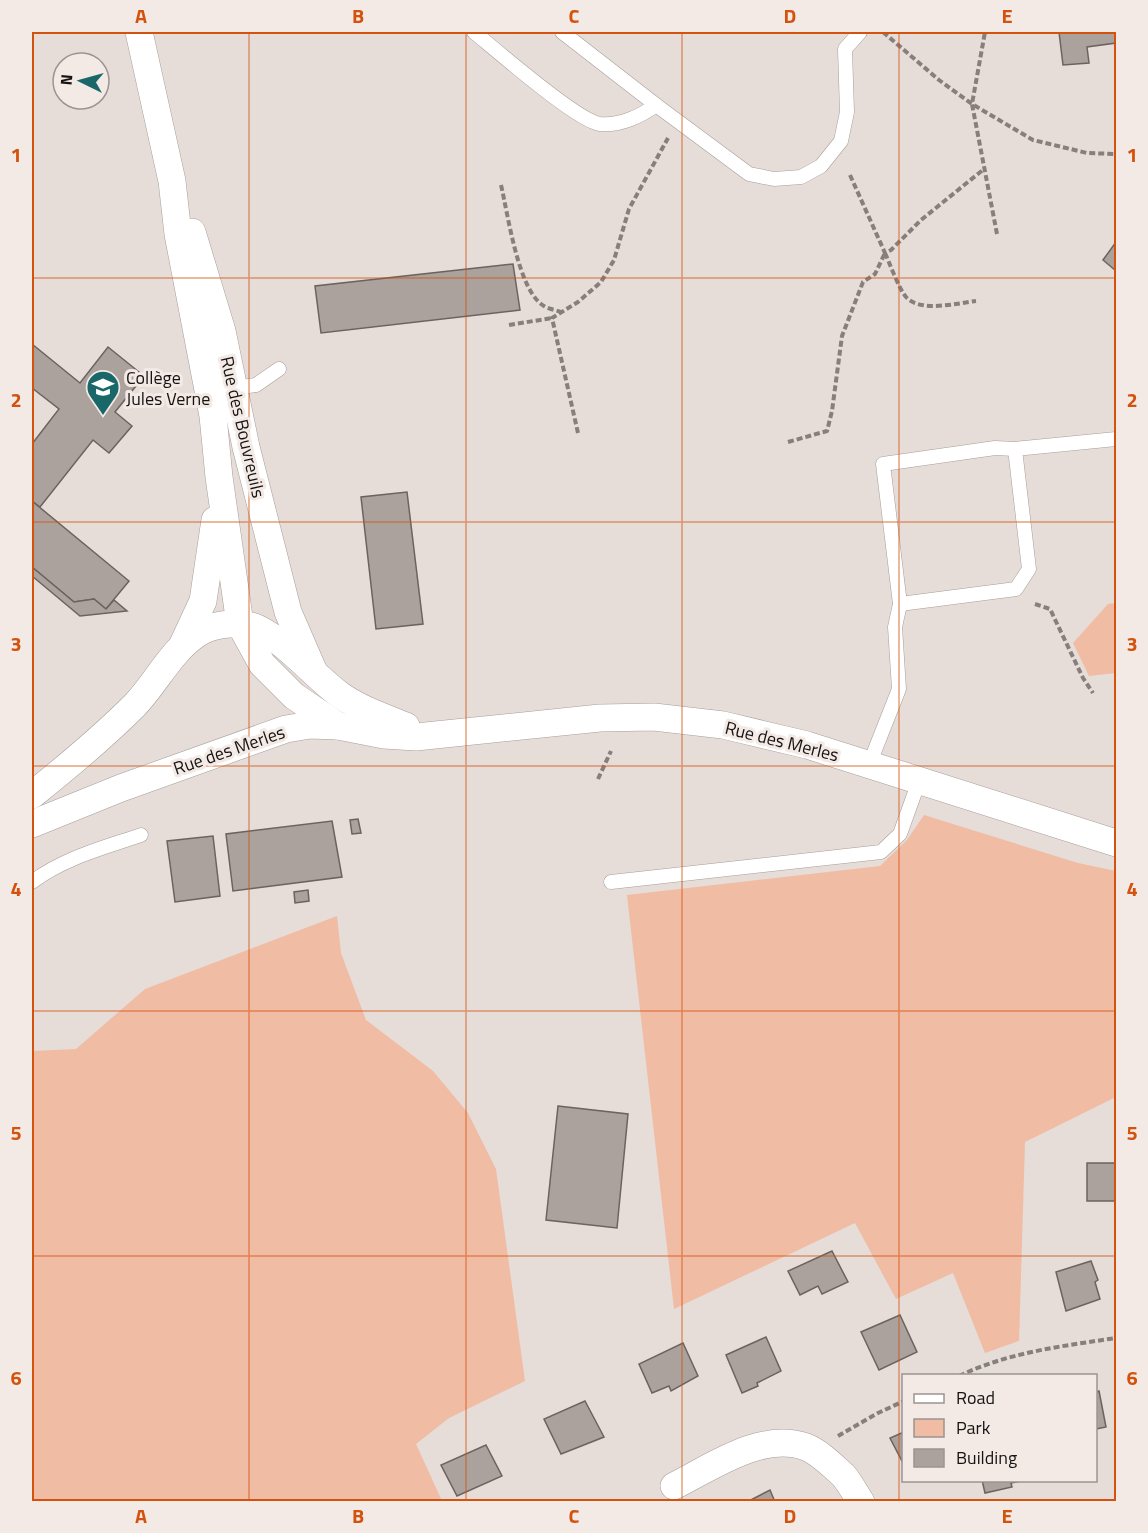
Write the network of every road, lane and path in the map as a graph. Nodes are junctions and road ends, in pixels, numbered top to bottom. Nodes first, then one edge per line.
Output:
1 (139, 32) edge
2 (474, 32) edge
3 (562, 32) edge
4 (860, 32) edge
5 (883, 32) edge
6 (986, 32) edge
7 (972, 104) junction
8 (656, 105) junction
9 (677, 122) junction
10 (1116, 154) edge
11 (984, 169) junction
12 (850, 175) dead end
13 (172, 181) junction
14 (501, 185) dead end
15 (997, 234) dead end
16 (885, 253) junction
17 (976, 301) dead end
18 (562, 312) junction
19 (552, 318) junction
20 (509, 325) dead end
21 (279, 369) dead end
22 (235, 388) junction
23 (208, 391) junction
24 (578, 433) dead end
25 (1116, 439) edge
26 (788, 442) dead end
27 (1015, 449) junction
28 (219, 477) junction
29 (900, 604) junction
30 (1035, 604) dead end
31 (240, 624) junction
32 (182, 648) junction
33 (314, 672) junction
34 (1094, 693) dead end
35 (294, 696) junction
36 (338, 726) junction
37 (286, 729) junction
38 (435, 736) junction
39 (611, 751) dead end
40 (869, 765) junction
41 (598, 779) dead end
42 (919, 781) junction
43 (32, 795) edge
44 (32, 824) edge
45 (141, 835) dead end
46 (1116, 843) edge
47 (32, 882) edge
48 (611, 882) dead end
49 (1116, 1338) edge
50 (964, 1374) edge
51 (902, 1401) edge
52 (817, 1454) junction
53 (674, 1486) dead end
54 (861, 1502) edge

1 - 13 street, Rue des Bouvreuils
2 - 8 lane
3 - 8 lane
4 - 9 lane
5 - 7 path
6 - 7 path
7 - 10 path
7 - 11 path
8 - 9 lane
9 - 18 path
11 - 15 path
11 - 16 path
12 - 16 path
13 - 22 street, Rue des Bouvreuils
13 - 23 street, Rue des Bouvreuils
14 - 18 path
16 - 17 path
16 - 26 path
18 - 19 path
19 - 20 path
19 - 24 path
21 - 22 lane
22 - 23 lane
22 - 33 street, Rue des Bouvreuils
23 - 28 street, Rue des Bouvreuils
25 - 27 lane
27 - 29 lane
27 - 29 lane
28 - 31 street
28 - 32 street
29 - 40 lane
30 - 34 path
31 - 32 street
31 - 33 street, Rue des Merles
31 - 35 street
32 - 43 street
33 - 35 street
33 - 38 street, Rue des Merles
35 - 36 street
35 - 37 street
36 - 37 street, Rue des Merles
36 - 38 street, Rue des Merles
37 - 44 street, Rue des Merles
38 - 40 street, Rue des Merles
39 - 41 path
40 - 42 street, Rue des Merles
42 - 46 street, Rue des Merles
42 - 48 lane
45 - 47 lane
49 - 50 path
51 - 52 path
52 - 53 street
52 - 54 street

